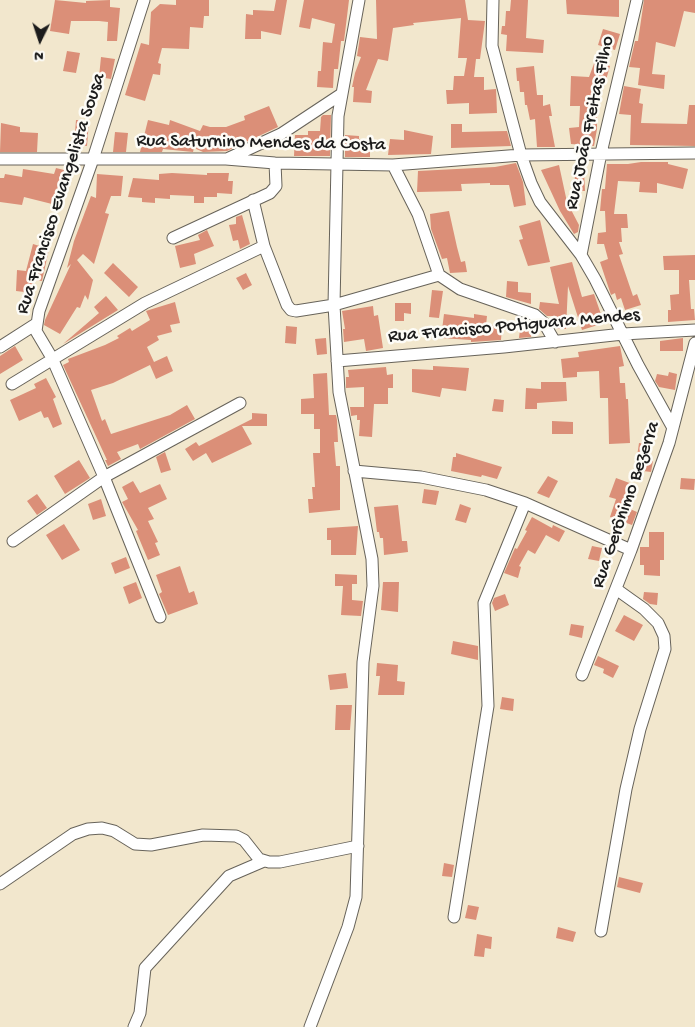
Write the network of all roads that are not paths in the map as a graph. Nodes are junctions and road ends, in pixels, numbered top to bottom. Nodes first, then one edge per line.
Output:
1 (144, 0) edge
2 (359, 0) edge
3 (493, 0) edge
4 (637, 0) edge
5 (340, 95) junction
6 (695, 153) edge
7 (601, 154) junction
8 (521, 155) junction
9 (0, 159) edge
10 (93, 159) junction
11 (226, 159) junction
12 (275, 163) junction
13 (338, 163) junction
14 (394, 165) junction
15 (253, 200) junction
16 (173, 238) dead end
17 (264, 246) junction
18 (581, 255) junction
19 (439, 275) junction
20 (334, 305) junction
21 (36, 324) junction
22 (695, 330) edge
23 (623, 334) junction
24 (555, 342) junction
25 (695, 342) edge
26 (0, 347) edge
27 (52, 358) junction
28 (336, 361) junction
29 (12, 384) dead end
30 (240, 403) dead end
31 (673, 428) junction
32 (354, 471) junction
33 (104, 477) junction
34 (525, 503) junction
35 (13, 541) dead end
36 (631, 550) junction
37 (616, 589) junction
38 (160, 618) dead end
39 (582, 675) dead end
40 (358, 846) junction
41 (264, 861) junction
42 (0, 884) edge
43 (454, 917) dead end
44 (601, 931) dead end
45 (134, 1027) edge
46 (310, 1027) edge

1 - 10 street, Rua Francisco Evangelista Sousa
2 - 5 street
3 - 8 street
4 - 7 street, Rua João Freitas Filho
5 - 11 street
5 - 13 street
6 - 7 street, Rua Saturnino Mendes da Costa
7 - 8 street, Rua Saturnino Mendes da Costa
7 - 18 street, Rua João Freitas Filho
8 - 14 street, Rua Saturnino Mendes da Costa
8 - 18 street
9 - 10 street, Rua Saturnino Mendes da Costa
10 - 11 street, Rua Saturnino Mendes da Costa
10 - 21 street, Rua Francisco Evangelista Sousa
11 - 12 street, Rua Saturnino Mendes da Costa
12 - 13 street, Rua Saturnino Mendes da Costa
12 - 15 street
13 - 14 street, Rua Saturnino Mendes da Costa
13 - 20 street
14 - 19 street
15 - 16 street
15 - 17 street
17 - 20 street
17 - 27 street
18 - 23 street
19 - 20 street
19 - 24 street
20 - 28 street
21 - 26 street
21 - 27 street, Rua Francisco Evangelista Sousa
22 - 23 street, Rua Francisco Potiguara Mendes
23 - 24 street, Rua Francisco Potiguara Mendes
23 - 31 street
24 - 28 street, Rua Francisco Potiguara Mendes
25 - 31 street, Rua Gerônimo Bezerra
27 - 29 street
27 - 33 street, Rua Francisco Evangelista Sousa
28 - 32 street
30 - 33 street
31 - 36 street, Rua Gerônimo Bezerra
32 - 34 street
32 - 40 street
33 - 35 street
33 - 38 street, Rua Francisco Evangelista Sousa
34 - 36 street
34 - 43 street
36 - 37 street, Rua Gerônimo Bezerra
37 - 39 street, Rua Gerônimo Bezerra
37 - 44 street
40 - 41 street
40 - 46 street
41 - 42 street
41 - 45 street

